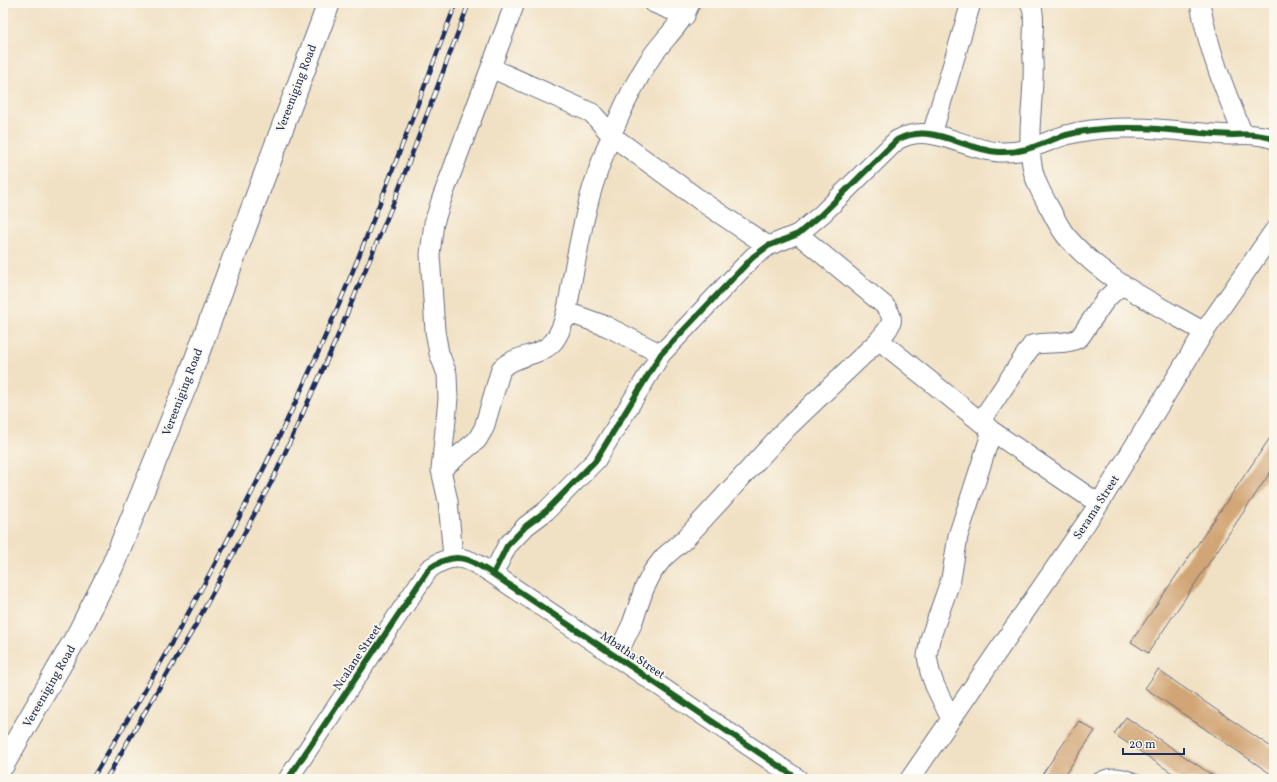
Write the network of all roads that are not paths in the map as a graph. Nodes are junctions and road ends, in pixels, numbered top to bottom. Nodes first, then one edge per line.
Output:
1 (329, 3) edge
2 (515, 3) edge
3 (654, 3) edge
4 (971, 3) edge
5 (1030, 3) edge
6 (1200, 3) edge
7 (688, 10) edge
8 (491, 68) junction
9 (932, 134) junction
10 (1244, 134) junction
11 (612, 136) junction
12 (1274, 139) edge
13 (1030, 149) junction
14 (1274, 231) edge
15 (798, 234) junction
16 (768, 246) junction
17 (1121, 285) junction
18 (566, 312) junction
19 (1204, 332) junction
20 (879, 340) junction
21 (661, 354) junction
22 (987, 426) junction
23 (441, 470) junction
24 (1099, 504) junction
25 (453, 557) junction
26 (493, 574) junction
27 (616, 657) junction
28 (951, 719) junction
29 (3, 765) edge
30 (292, 777) edge
31 (798, 779) edge
32 (910, 779) edge
33 (1096, 779) edge
34 (1137, 779) edge

1 - 29 main road, Vereeniging Road
2 - 8 street
3 - 7 street
4 - 9 street
5 - 13 street
6 - 10 street
7 - 11 street
8 - 11 street
8 - 23 street
9 - 13 street
9 - 15 street
10 - 12 street
10 - 13 street
11 - 16 street
11 - 18 street
13 - 17 street
14 - 19 street, Serama Street
15 - 16 street
15 - 20 street
16 - 21 street
17 - 19 street
17 - 22 street
18 - 21 street
18 - 23 street
19 - 24 street, Serama Street
20 - 22 street
20 - 27 street
21 - 26 street
22 - 24 street
22 - 28 street
23 - 25 street
24 - 28 street, Serama Street
25 - 26 street, Mbatha Street
25 - 30 street, Ncalane Street
26 - 27 street, Mbatha Street
27 - 31 street, Mbatha Street
28 - 32 street, Serama Street
33 - 34 lane

